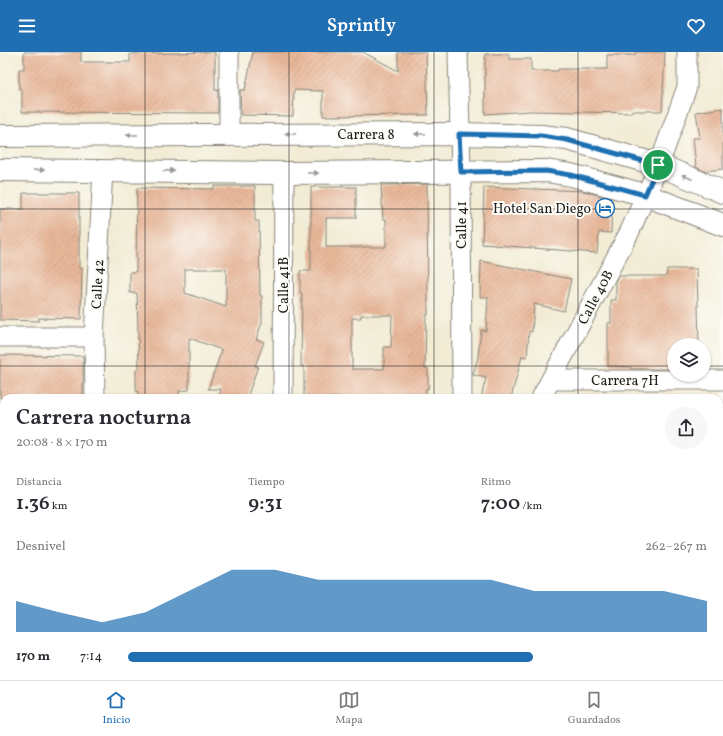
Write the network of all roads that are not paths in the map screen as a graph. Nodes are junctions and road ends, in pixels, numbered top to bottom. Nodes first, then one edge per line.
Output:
1 (229, 52) edge
2 (458, 52) edge
3 (687, 52) edge
4 (229, 134) junction
5 (459, 134) junction
6 (0, 136) edge
7 (658, 165) junction
8 (0, 170) edge
9 (103, 170) junction
10 (461, 172) junction
11 (284, 173) junction
12 (723, 192) edge
13 (645, 195) junction
14 (723, 225) edge
15 (0, 337) edge
16 (94, 337) junction
17 (551, 380) junction
18 (723, 380) edge
19 (95, 394) edge
20 (283, 394) edge
21 (462, 394) edge
22 (543, 394) edge

1 - 4 street
2 - 5 street, Calle 41
3 - 7 street, Calle 40B
5 -> 4 street, Carrera 8
4 -> 6 street, Carrera 8
5 - 7 street, Carrera 8
5 - 10 street, Calle 41
12 -> 7 street, Carrera 8
7 - 13 street, Calle 40B
8 -> 9 street
9 -> 11 street
9 - 16 street, Calle 42
11 -> 10 street
10 - 13 street
10 - 21 street, Calle 41
11 - 20 street, Calle 41B
13 - 14 street
13 - 17 street, Calle 40B
15 - 16 street
16 - 19 street, Calle 42
17 - 18 street, Carrera 7H
17 - 22 street, Calle 40B

